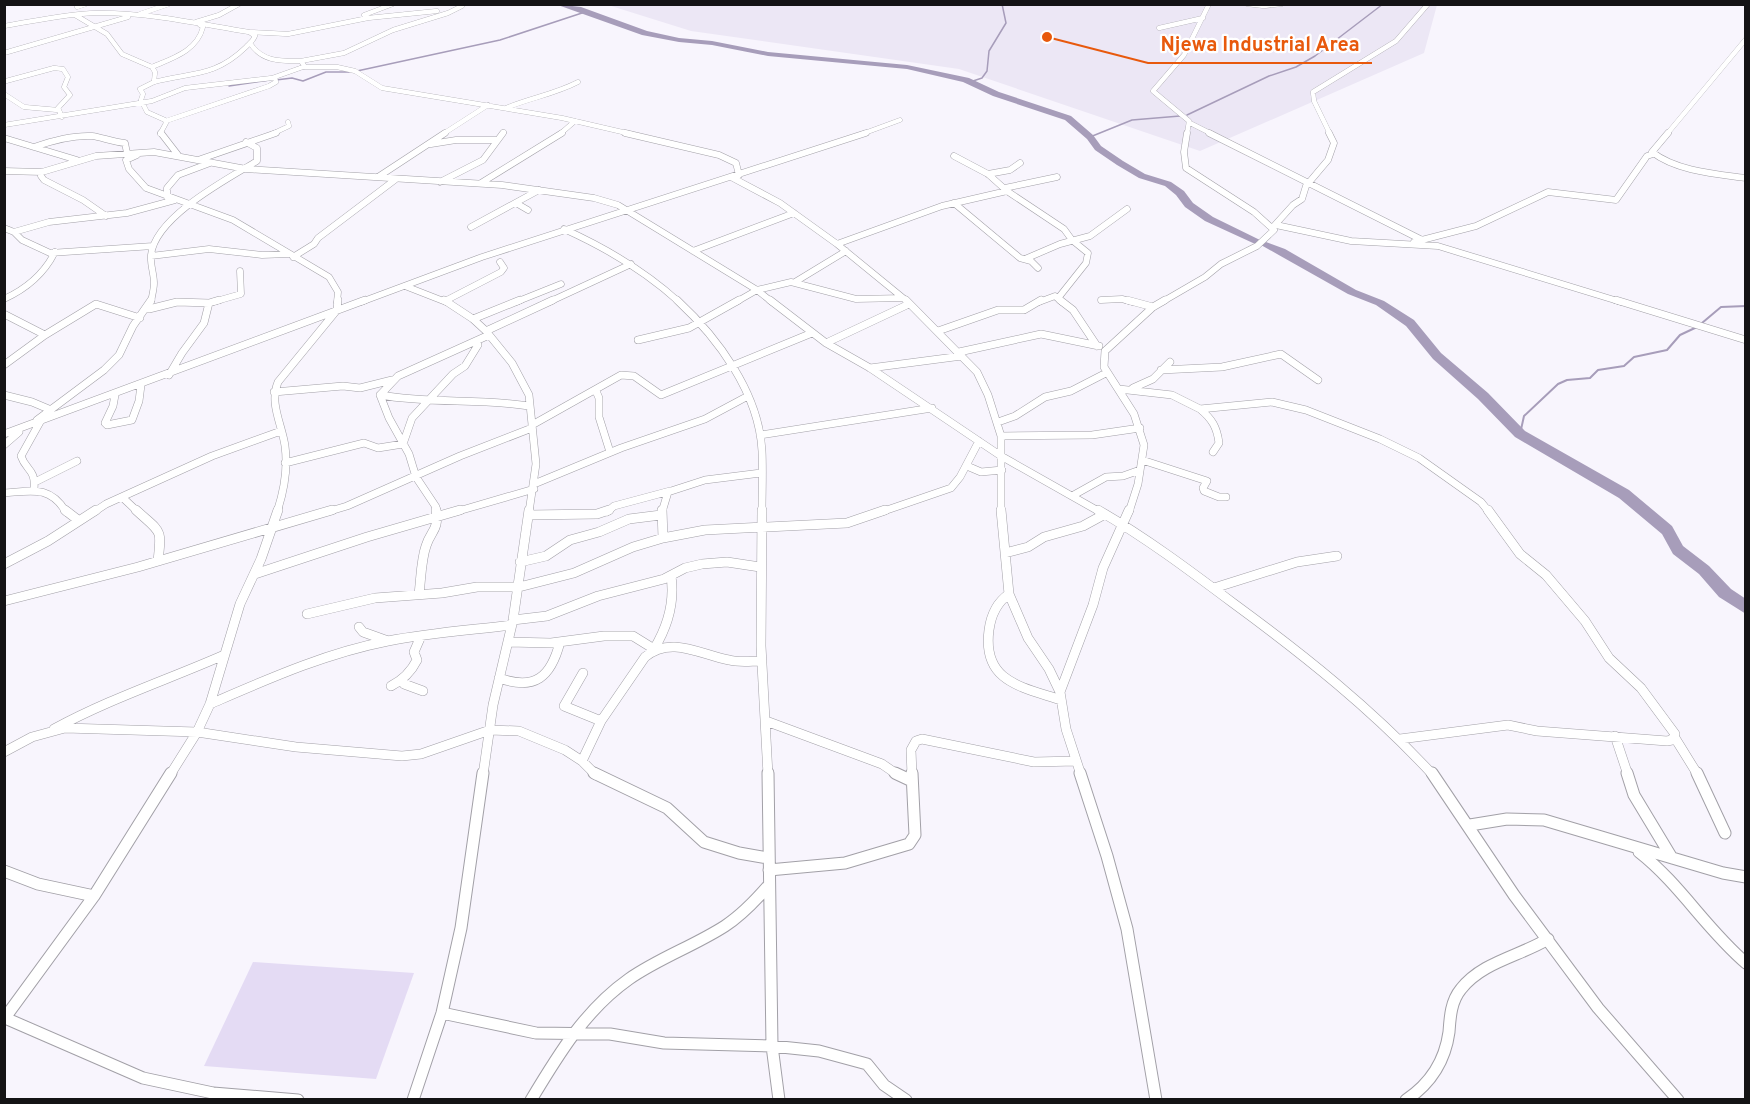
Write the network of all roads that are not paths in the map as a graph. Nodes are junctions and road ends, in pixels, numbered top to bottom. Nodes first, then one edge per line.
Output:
1 (86, 4) edge
2 (169, 4) edge
3 (239, 4) edge
4 (393, 4) edge
5 (1209, 4) edge
6 (1247, 4) edge
7 (1282, 4) edge
8 (1428, 4) edge
9 (76, 6) edge
10 (462, 6) dead end
11 (1261, 6) edge
12 (437, 11) dead end
13 (1272, 13) dead end
14 (75, 15) junction
15 (138, 15) junction
16 (1203, 18) junction
17 (344, 22) junction
18 (193, 23) junction
19 (200, 25) junction
20 (4, 26) edge
21 (93, 26) junction
22 (1159, 28) dead end
23 (249, 32) junction
24 (1746, 39) edge
25 (250, 43) junction
26 (4, 53) edge
27 (302, 64) junction
28 (152, 67) junction
29 (275, 78) junction
30 (5, 79) edge
31 (154, 82) junction
32 (578, 82) dead end
33 (4, 94) edge
34 (143, 102) junction
35 (488, 105) junction
36 (506, 109) junction
37 (58, 110) junction
38 (62, 117) junction
39 (900, 120) dead end
40 (166, 121) junction
41 (574, 121) junction
42 (288, 122) dead end
43 (1190, 123) junction
44 (4, 125) edge
45 (504, 132) dead end
46 (4, 138) edge
47 (497, 140) junction
48 (246, 142) junction
49 (428, 144) junction
50 (34, 147) junction
51 (142, 152) junction
52 (127, 153) junction
53 (1653, 154) junction
54 (178, 155) junction
55 (954, 156) dead end
56 (77, 160) junction
57 (198, 160) junction
58 (210, 163) junction
59 (1020, 163) dead end
60 (246, 169) junction
61 (4, 171) edge
62 (42, 172) junction
63 (988, 174) junction
64 (735, 176) junction
65 (378, 177) junction
66 (1057, 177) dead end
67 (1746, 178) edge
68 (396, 179) junction
69 (440, 182) junction
70 (481, 183) junction
71 (1308, 183) junction
72 (1006, 189) junction
73 (539, 190) junction
74 (167, 197) junction
75 (175, 200) junction
76 (516, 203) junction
77 (954, 203) junction
78 (188, 205) junction
79 (626, 209) junction
80 (1127, 209) dead end
81 (528, 210) dead end
82 (794, 213) junction
83 (106, 216) junction
84 (1275, 226) junction
85 (471, 227) dead end
86 (4, 228) edge
87 (564, 229) junction
88 (14, 232) junction
89 (1072, 240) junction
90 (1421, 240) junction
91 (837, 243) junction
92 (1408, 243) junction
93 (153, 246) junction
94 (1438, 246) junction
95 (693, 251) junction
96 (846, 251) junction
97 (54, 252) junction
98 (151, 256) junction
99 (290, 256) junction
100 (1025, 258) junction
101 (500, 262) dead end
102 (631, 264) junction
103 (1038, 268) dead end
104 (240, 271) dead end
105 (795, 282) junction
106 (561, 284) dead end
107 (404, 286) junction
108 (757, 291) junction
109 (1059, 297) junction
110 (7, 298) edge
111 (1101, 300) dead end
112 (445, 301) junction
113 (907, 301) junction
114 (209, 303) junction
115 (4, 307) edge
116 (1153, 307) junction
117 (149, 309) junction
118 (337, 310) junction
119 (4, 314) edge
120 (140, 318) junction
121 (473, 319) junction
122 (701, 323) junction
123 (938, 331) junction
124 (488, 333) junction
125 (812, 333) junction
126 (45, 334) junction
127 (638, 340) dead end
128 (1746, 340) edge
129 (477, 341) junction
130 (826, 342) junction
131 (1097, 346) junction
132 (1111, 346) junction
133 (961, 354) junction
134 (1170, 362) dead end
135 (4, 365) edge
136 (731, 367) junction
137 (870, 368) junction
138 (1161, 370) junction
139 (1106, 373) junction
140 (169, 375) junction
141 (392, 380) junction
142 (1318, 380) dead end
143 (141, 385) junction
144 (1119, 388) junction
145 (1132, 388) junction
146 (596, 391) junction
147 (274, 392) junction
148 (380, 394) junction
149 (4, 395) edge
150 (115, 395) junction
151 (748, 396) junction
152 (430, 400) junction
153 (530, 406) junction
154 (932, 408) junction
155 (1200, 409) junction
156 (51, 410) junction
157 (41, 422) junction
158 (998, 422) junction
159 (26, 427) junction
160 (532, 427) junction
161 (1140, 428) junction
162 (281, 431) junction
163 (4, 434) edge
164 (760, 435) junction
165 (1001, 436) junction
166 (979, 441) junction
167 (404, 444) junction
168 (4, 445) edge
169 (610, 452) junction
170 (1213, 452) dead end
171 (1001, 456) junction
172 (1142, 460) junction
173 (77, 461) dead end
174 (285, 464) junction
175 (967, 466) junction
176 (1002, 470) junction
177 (1140, 470) junction
178 (761, 473) junction
179 (416, 477) junction
180 (34, 485) junction
181 (534, 487) junction
182 (670, 490) junction
183 (4, 493) edge
184 (1072, 496) junction
185 (122, 497) junction
186 (1226, 497) dead end
187 (1105, 514) junction
188 (529, 515) junction
189 (661, 515) junction
190 (438, 518) junction
191 (78, 520) junction
192 (1124, 525) junction
193 (274, 527) junction
194 (761, 528) junction
195 (663, 538) junction
196 (1005, 553) junction
197 (1336, 556) dead end
198 (158, 561) junction
199 (520, 562) junction
200 (4, 564) edge
201 (760, 567) junction
202 (255, 574) junction
203 (671, 576) junction
204 (519, 587) junction
205 (1214, 588) junction
206 (419, 594) junction
207 (1009, 594) junction
208 (4, 601) edge
209 (307, 614) dead end
210 (513, 623) junction
211 (359, 627) dead end
212 (421, 636) junction
213 (388, 641) junction
214 (508, 642) junction
215 (560, 642) junction
216 (654, 648) junction
217 (224, 655) junction
218 (762, 662) junction
219 (583, 674) dead end
220 (499, 678) junction
221 (403, 681) junction
222 (391, 686) dead end
223 (423, 691) dead end
224 (1060, 696) junction
225 (210, 704) junction
226 (766, 720) junction
227 (601, 721) junction
228 (52, 730) junction
229 (490, 730) junction
230 (197, 732) junction
231 (1616, 736) junction
232 (1675, 738) junction
233 (1400, 739) junction
234 (4, 752) edge
235 (582, 761) junction
236 (1076, 761) junction
237 (912, 781) junction
238 (1470, 825) junction
239 (1725, 833) dead end
240 (1634, 848) junction
241 (768, 858) junction
242 (1671, 858) junction
243 (769, 870) junction
244 (4, 872) edge
245 (1746, 876) edge
246 (769, 885) junction
247 (94, 896) junction
248 (1548, 939) junction
249 (1746, 963) edge
250 (7, 1012) edge
251 (442, 1013) junction
252 (570, 1035) junction
253 (772, 1046) junction
254 (413, 1099) edge
255 (298, 1100) edge
256 (407, 1100) edge
257 (531, 1100) edge
258 (779, 1100) edge
259 (906, 1100) edge
260 (1156, 1100) edge
261 (1406, 1100) edge
262 (1678, 1100) edge

1 - 9 street
2 - 15 street
3 - 18 street
4 - 17 street
5 - 16 street
6 - 11 street
7 - 11 street
8 - 71 street
9 - 14 street
10 - 27 street
11 - 13 street
12 - 17 street
14 - 15 street
14 - 20 street
14 - 21 street
15 - 18 street
15 - 21 street
16 - 22 street
16 - 43 street
17 - 23 street
18 - 19 street
19 - 23 street
19 - 28 street
21 - 26 street
21 - 28 street
23 - 25 street
24 - 53 street
25 - 27 street
25 - 31 street
27 - 29 street
27 - 35 street
28 - 31 street
29 - 34 street
29 - 40 street
30 - 37 street
31 - 34 street
32 - 36 street
33 - 37 street
34 - 38 street
34 - 40 street
35 - 36 street
35 - 49 street
36 - 41 street
37 - 38 street
38 - 44 street
39 - 64 street
40 - 54 street
41 - 64 street
41 - 70 street
42 - 48 street
43 - 71 street
43 - 84 street
45 - 47 street
46 - 50 street
47 - 49 street
47 - 69 street
48 - 57 street
48 - 60 street
49 - 65 street
50 - 52 street
50 - 56 street
51 - 52 street
51 - 54 street
51 - 74 street
52 - 56 street
53 - 67 street
53 - 90 street
54 - 57 street
55 - 63 street
56 - 62 street
57 - 58 street
58 - 60 street
58 - 74 street
59 - 63 street
60 - 65 street
60 - 78 street
61 - 62 street
62 - 83 street
63 - 72 street
64 - 79 street
64 - 82 street
65 - 68 street
66 - 72 street
68 - 69 street
68 - 99 street
69 - 70 street
70 - 73 street
71 - 84 street
71 - 90 street
72 - 77 street
72 - 89 street
73 - 76 street
73 - 79 street
74 - 75 street
75 - 78 street
75 - 83 street
76 - 81 street
76 - 85 street
77 - 91 street
77 - 100 street
78 - 93 street
78 - 99 street
79 - 87 street
79 - 95 street
80 - 89 street
82 - 91 street
82 - 95 street
83 - 88 street
84 - 92 street
84 - 116 street
86 - 88 street
87 - 102 street
87 - 107 street
88 - 97 street
89 - 100 street
89 - 109 street
90 - 92 street
90 - 94 street
91 - 96 street
92 - 94 street
93 - 97 street
93 - 98 street
94 - 128 street
95 - 108 street
96 - 105 street
96 - 113 street
97 - 110 street
98 - 99 street
98 - 117 street
99 - 118 street
100 - 103 street
101 - 112 street
102 - 122 street
102 - 124 street
104 - 114 street
105 - 108 street
105 - 113 street
106 - 121 street
107 - 112 street
107 - 118 street
108 - 122 street
108 - 125 street
109 - 123 street
109 - 131 street
110 - 115 street
111 - 116 street
112 - 121 street
113 - 123 street
113 - 130 street
114 - 117 street
114 - 140 street
116 - 132 street
117 - 120 street
118 - 140 street
118 - 147 street
119 - 126 street
120 - 126 street
120 - 156 street
121 - 124 street
122 - 127 street
122 - 136 street
123 - 133 street
124 - 129 street
124 - 153 street
125 - 130 street
125 - 136 street
126 - 135 street
129 - 141 street
129 - 152 street
130 - 137 street
131 - 132 street
131 - 133 street
132 - 139 street
133 - 137 street
133 - 158 street
134 - 138 street
136 - 146 street
136 - 151 street
137 - 154 street
138 - 142 street
138 - 145 street
139 - 144 street
139 - 158 street
140 - 143 street
141 - 147 street
141 - 148 street
143 - 150 street
143 - 150 street
144 - 145 street
144 - 161 street
145 - 155 street
146 - 160 street
146 - 169 street
147 - 162 street
148 - 152 street
148 - 167 street
149 - 156 street
150 - 157 street
151 - 164 street
151 - 169 street
152 - 153 street
152 - 167 street
153 - 160 street
154 - 164 street
154 - 166 street
155 - 170 street
155 - 232 street
156 - 159 street
157 - 159 street
157 - 180 street
158 - 165 street
159 - 163 street
159 - 168 street
160 - 179 street
160 - 181 street
161 - 165 street
161 - 172 street
162 - 174 street
162 - 185 street
164 - 178 street
165 - 171 street
166 - 171 street
166 - 175 street
167 - 174 street
167 - 179 street
169 - 181 street
171 - 176 street
171 - 184 street
172 - 177 street
172 - 186 street
173 - 180 street
174 - 193 street
175 - 176 street
175 - 194 street
176 - 196 street
177 - 184 street
177 - 192 street
178 - 182 street
178 - 194 street
179 - 190 street
179 - 193 street
180 - 183 street
180 - 191 street
181 - 188 street
181 - 190 street
182 - 188 street
182 - 189 street
184 - 187 street
185 - 191 street
185 - 198 street
187 - 192 street
187 - 196 street
188 - 199 street
189 - 195 street
189 - 199 street
190 - 202 street
190 - 206 street
191 - 200 street
192 - 205 street
192 - 224 street
193 - 198 street
193 - 202 street
194 - 195 street
194 - 201 street
195 - 204 street
196 - 207 street
197 - 205 street
198 - 208 street
199 - 204 street
201 - 203 street
201 - 218 street
202 - 217 street
203 - 210 street
203 - 216 street
204 - 206 street
204 - 210 street
205 - 233 street
206 - 209 street
207 - 224 street
207 - 224 street
210 - 212 street
210 - 214 street
211 - 213 street
212 - 213 street
212 - 221 street
213 - 225 street
214 - 215 street
214 - 220 street
215 - 216 street
215 - 220 street
216 - 218 street
216 - 227 street
217 - 225 street
217 - 228 street
218 - 226 street
219 - 227 street
220 - 229 street
221 - 222 street
221 - 223 street
224 - 236 street
225 - 230 street
226 - 237 street
226 - 241 street
227 - 235 street
228 - 230 street
228 - 234 street
229 - 230 street
229 - 235 street
229 - 251 street
230 - 247 street
231 - 232 street
231 - 233 street
231 - 242 street
232 - 239 street
233 - 238 street
235 - 241 street
236 - 237 street
236 - 260 street
237 - 243 street
238 - 240 street
238 - 248 street
240 - 242 street
240 - 249 street
241 - 243 street
242 - 245 street
243 - 246 street
244 - 247 street
246 - 252 street
246 - 253 street
247 - 250 street
248 - 261 street
248 - 262 street
250 - 255 street
251 - 252 street
251 - 254 street
252 - 253 street
252 - 257 street
253 - 258 street
253 - 259 street
254 - 256 street

